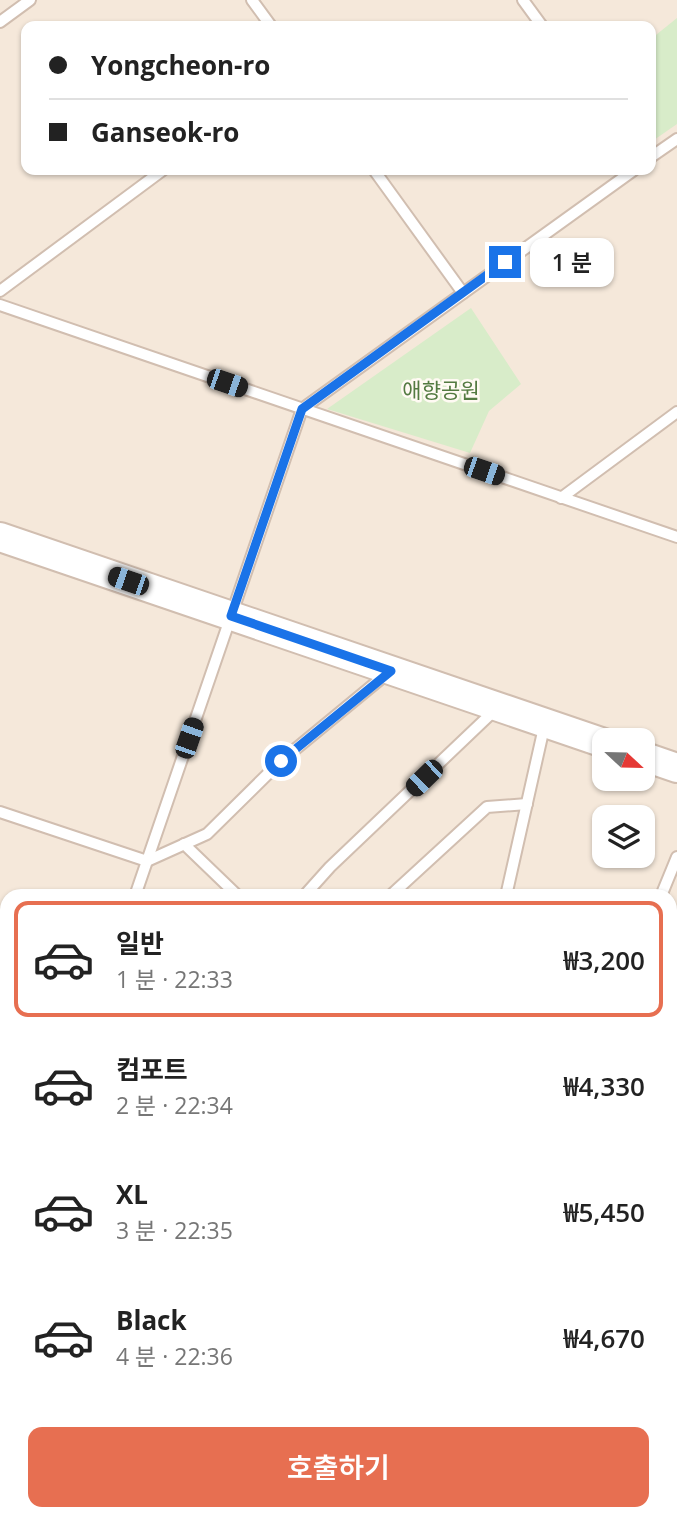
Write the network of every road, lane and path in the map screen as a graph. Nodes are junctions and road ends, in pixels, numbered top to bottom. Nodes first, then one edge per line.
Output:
1 (30, 0) edge
2 (252, 0) edge
3 (523, 0) edge
4 (267, 21) edge
5 (538, 21) edge
6 (0, 22) edge
7 (677, 139) edge
8 (656, 154) edge
9 (156, 175) edge
10 (378, 175) edge
11 (627, 175) edge
12 (0, 291) edge
13 (463, 293) junction
14 (0, 305) edge
15 (302, 409) junction
16 (677, 412) edge
17 (561, 498) junction
18 (0, 537) edge
19 (677, 537) edge
20 (231, 616) junction
21 (391, 671) junction
22 (498, 707) junction
23 (545, 723) junction
24 (592, 739) edge
25 (655, 760) edge
26 (677, 768) edge
27 (527, 804) junction
28 (0, 812) edge
29 (184, 844) junction
30 (677, 857) edge
31 (147, 860) junction
32 (137, 889) edge
33 (231, 889) edge
34 (310, 889) edge
35 (398, 889) edge
36 (508, 889) edge
37 (664, 889) edge

1 - 6 lane
2 - 4 lane
3 - 5 lane
7 - 8 lane
9 - 12 lane
10 - 13 lane
11 - 13 lane
13 - 15 lane
14 - 15 lane
15 - 17 lane
15 - 20 lane
16 - 17 lane
17 - 19 lane
18 - 20 street
20 - 21 street
20 - 31 lane
21 - 22 street
21 - 29 lane
22 - 23 street
22 - 34 lane
23 - 24 street
23 - 27 lane
25 - 26 street
27 - 35 lane
27 - 36 lane
28 - 31 lane
29 - 31 lane
29 - 33 lane
30 - 37 lane
31 - 32 lane

